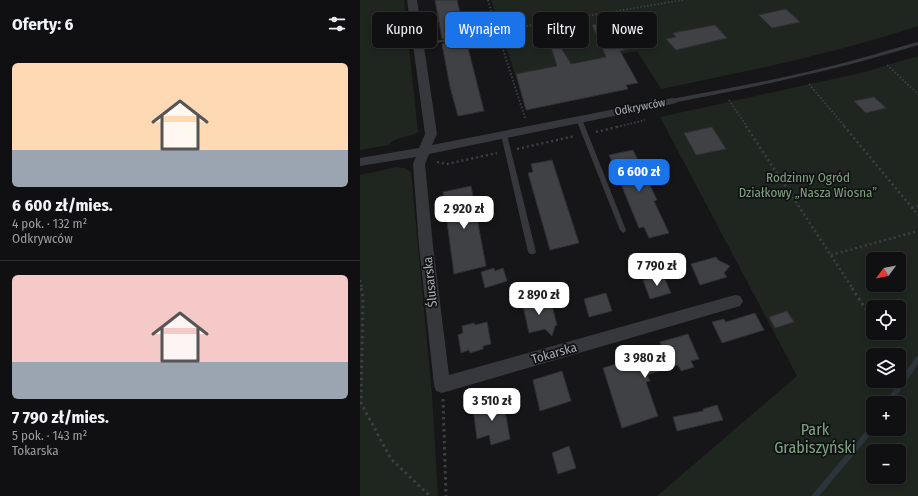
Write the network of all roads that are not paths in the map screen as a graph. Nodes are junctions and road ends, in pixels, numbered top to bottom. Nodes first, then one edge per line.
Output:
1 (412, 0) edge
2 (414, 12) edge
3 (918, 43) edge
4 (418, 48) edge
5 (672, 101) joint
6 (579, 119) junction
7 (504, 135) junction
8 (429, 156) junction
9 (360, 162) edge
10 (623, 230) dead end
11 (532, 252) dead end
12 (735, 301) dead end
13 (442, 385) joint

1 - 2 street, Ślusarska
3 - 5 lane, Odkrywców
4 - 8 street, Ślusarska
5 - 6 street, Odkrywców
6 - 7 street, Odkrywców
6 - 10 lane
7 - 8 street, Odkrywców
7 - 11 lane
8 - 9 street, Odkrywców
8 - 13 street, Ślusarska
12 - 13 street, Tokarska

